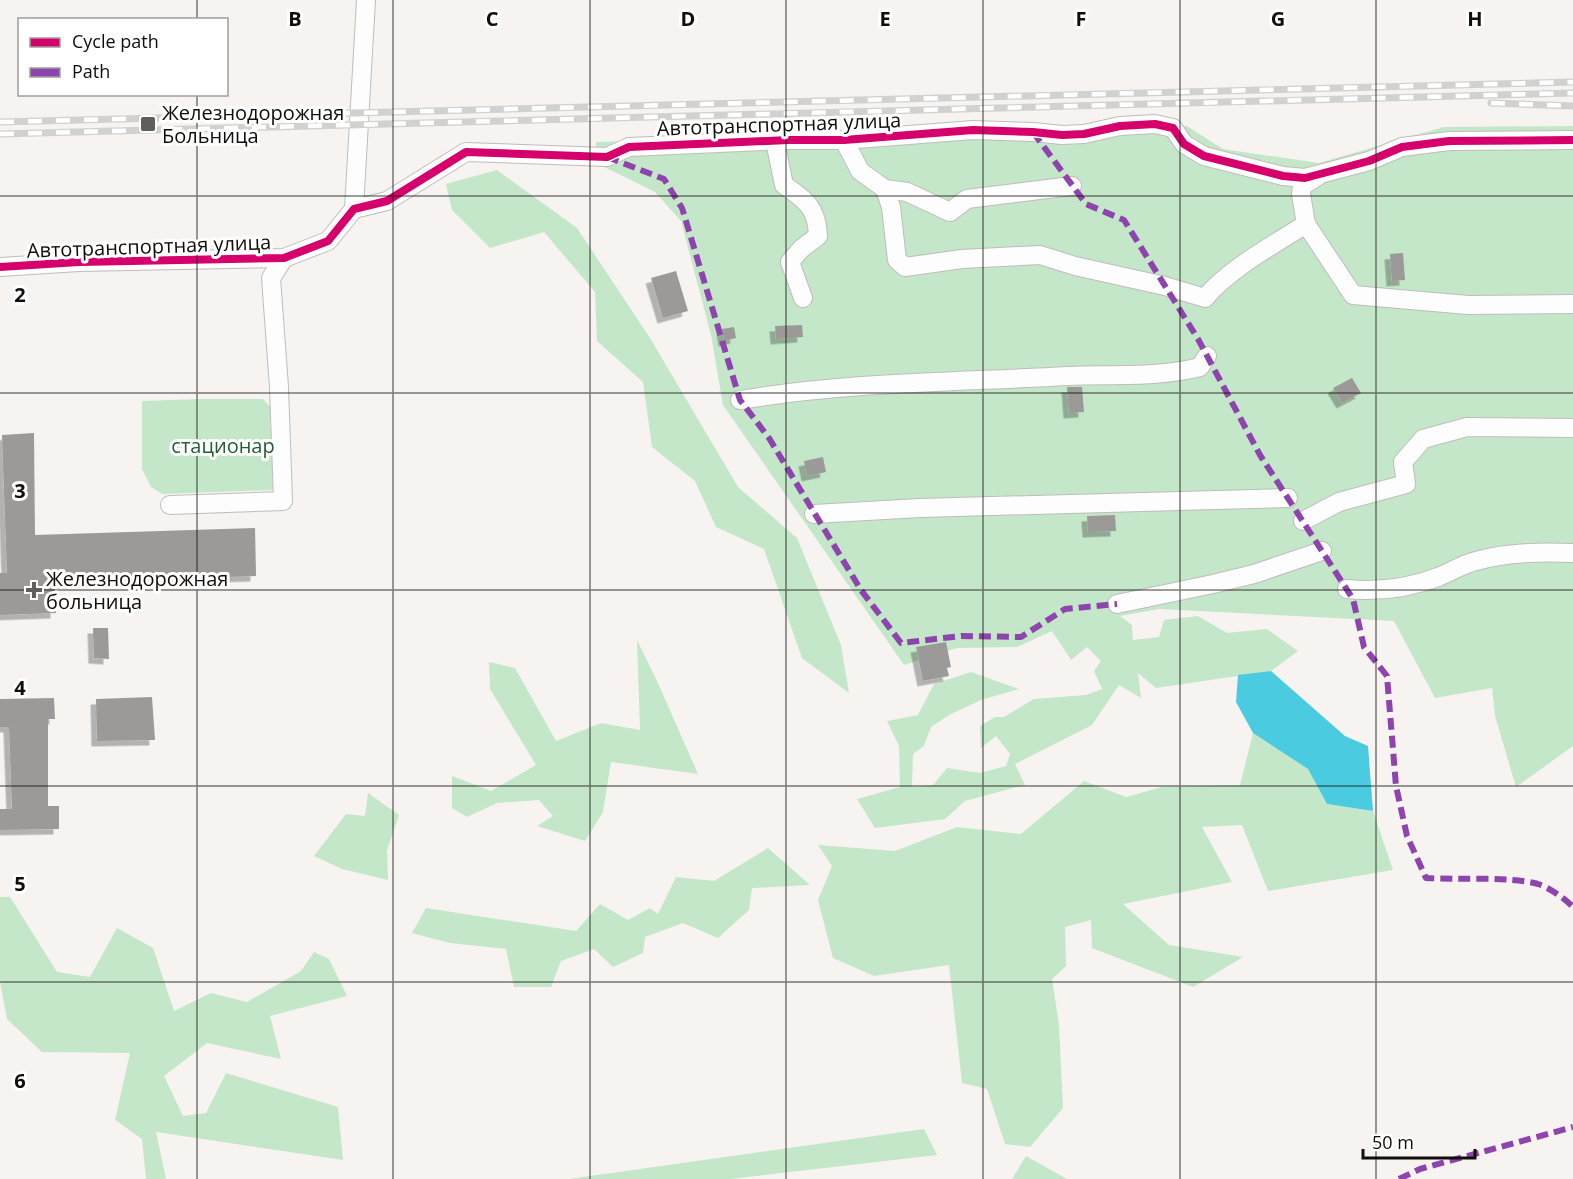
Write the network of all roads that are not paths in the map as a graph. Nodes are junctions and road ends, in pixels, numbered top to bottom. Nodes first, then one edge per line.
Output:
1 (366, 0) edge
2 (844, 140) junction
3 (1573, 140) edge
4 (775, 141) junction
5 (1323, 173) junction
6 (1072, 186) dead end
7 (885, 189) junction
8 (354, 209) junction
9 (1305, 224) junction
10 (284, 258) junction
11 (0, 267) edge
12 (803, 298) dead end
13 (1573, 304) edge
14 (1207, 356) dead end
15 (740, 400) dead end
16 (1573, 428) edge
17 (1288, 498) dead end
18 (170, 505) dead end
19 (814, 514) dead end
20 (1303, 520) dead end
21 (1322, 551) dead end
22 (1573, 554) edge
23 (1347, 589) dead end
24 (1117, 604) dead end

1 - 8 street
2 - 4 street, Автотранспортная улица
2 - 5 street, Автотранспортная улица
2 - 7 street
3 - 5 street, Автотранспортная улица
4 - 8 street, Автотранспортная улица
4 - 12 street
5 - 9 street
6 - 7 street
7 - 9 street
8 - 10 street, Автотранспортная улица
9 - 13 street
10 - 11 street, Автотранспортная улица
10 - 18 street
14 - 15 street
16 - 20 street
17 - 19 street
21 - 24 street
22 - 23 street

